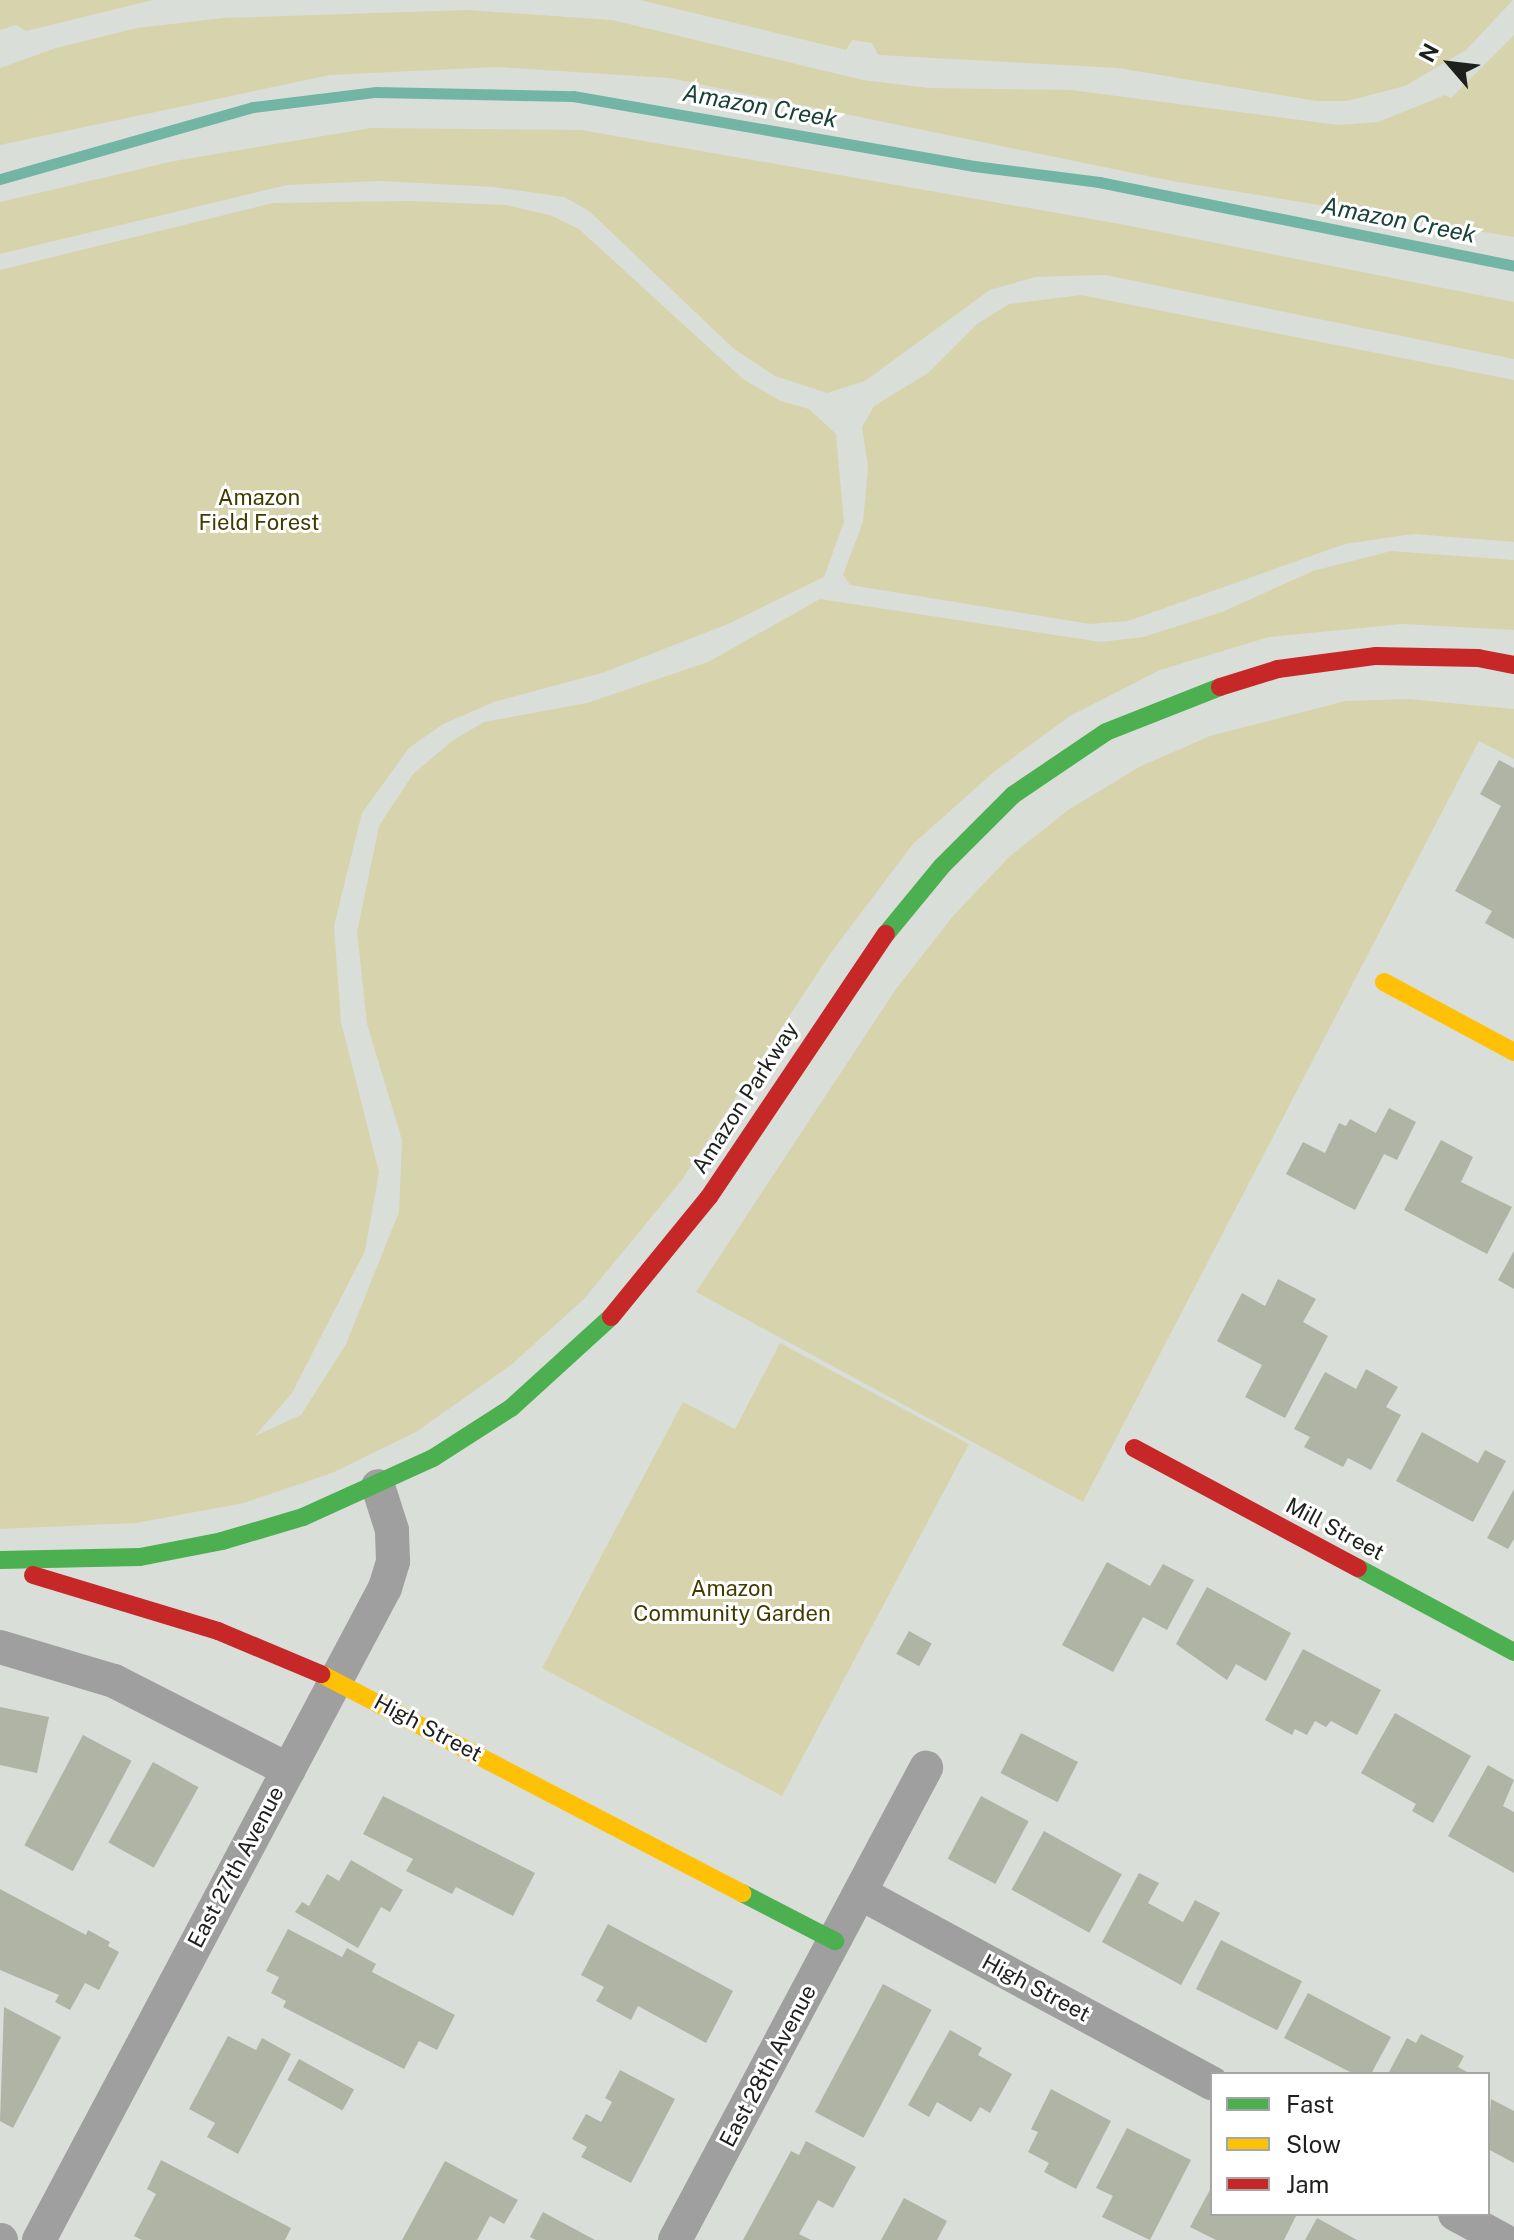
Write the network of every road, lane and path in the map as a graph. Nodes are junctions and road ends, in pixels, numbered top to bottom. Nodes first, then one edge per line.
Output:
1 (1514, 665) edge
2 (1384, 982) dead end
3 (1514, 1052) edge
4 (1134, 1448) dead end
5 (378, 1486) junction
6 (0, 1563) edge
7 (0, 1647) edge
8 (1514, 1652) edge
9 (336, 1680) junction
10 (926, 1768) dead end
11 (289, 1770) junction
12 (860, 1893) junction
13 (835, 1941) junction
14 (1210, 2082) edge
15 (1459, 2216) edge
16 (39, 2240) edge
17 (675, 2240) edge
18 (1503, 2240) edge

1 - 5 main road, Amazon Parkway
2 - 3 main road
4 - 8 main road, Mill Street
5 - 6 main road, Amazon Parkway
5 - 9 street, East 27th Avenue
6 - 9 main road, High Street
7 - 11 street
9 - 11 street, East 27th Avenue
9 - 13 main road, High Street
10 - 12 street, East 28th Avenue
11 - 16 street, East 27th Avenue
12 - 13 street, East 28th Avenue
12 - 14 street, High Street
13 - 17 street, East 28th Avenue
15 - 18 street

